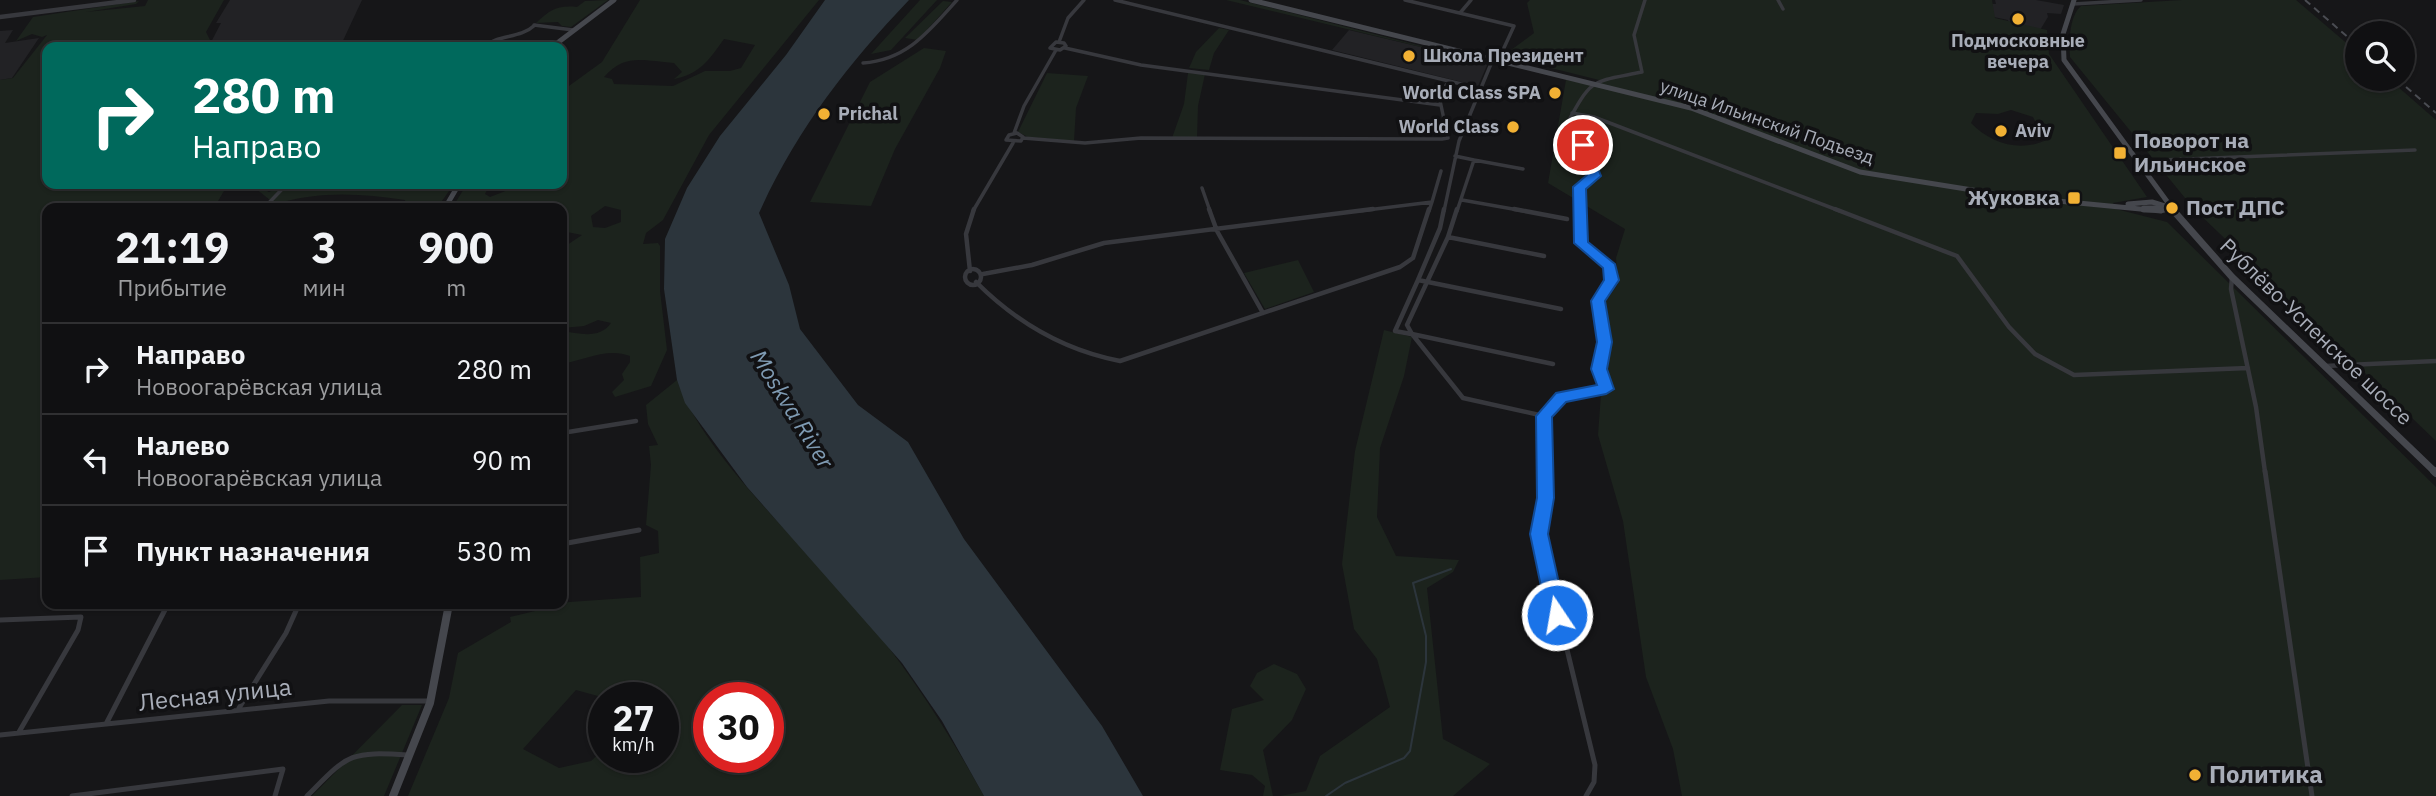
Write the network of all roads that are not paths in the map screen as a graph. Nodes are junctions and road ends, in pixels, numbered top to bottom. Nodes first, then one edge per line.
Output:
1 (134, 0) edge
2 (614, 0) edge
3 (957, 0) edge
4 (1084, 0) edge
5 (1115, 0) edge
6 (1251, 0) edge
7 (1405, 0) edge
8 (1471, 0) edge
9 (1645, 0) edge
10 (1778, 0) edge
11 (2141, 0) edge
12 (2073, 2) edge
13 (1783, 9) dead end
14 (1460, 13) junction
15 (0, 17) edge
16 (573, 30) junction
17 (489, 42) edge
18 (558, 42) edge
19 (1059, 42) junction
20 (1065, 48) junction
21 (1056, 50) junction
22 (1493, 59) junction
23 (863, 63) dead end
24 (1449, 81) junction
25 (1594, 82) junction
26 (1482, 89) junction
27 (1440, 105) junction
28 (1572, 113) junction
29 (1014, 133) junction
30 (1023, 138) junction
31 (1013, 143) junction
32 (2415, 150) dead end
33 (1455, 156) junction
34 (1474, 160) junction
35 (2136, 161) junction
36 (1523, 169) dead end
37 (1441, 171) dead end
38 (1202, 188) dead end
39 (283, 189) edge
40 (2156, 191) junction
41 (1462, 200) junction
42 (1432, 202) junction
43 (2148, 202) junction
44 (269, 203) edge
45 (2114, 205) junction
46 (2169, 207) junction
47 (2155, 210) junction
48 (1567, 219) dead end
49 (2185, 227) junction
50 (1217, 231) junction
51 (1448, 237) junction
52 (1544, 256) dead end
53 (970, 271) junction
54 (983, 274) junction
55 (2232, 277) junction
56 (1418, 280) junction
57 (1426, 281) junction
58 (976, 282) junction
59 (1561, 309) dead end
60 (1263, 313) junction
61 (1412, 334) junction
62 (2436, 361) edge
63 (1553, 364) dead end
64 (2325, 366) junction
65 (2248, 368) junction
66 (1544, 416) junction
67 (636, 421) dead end
68 (567, 432) edge
69 (2436, 472) edge
70 (639, 530) dead end
71 (567, 543) edge
72 (165, 609) edge
73 (297, 609) edge
74 (448, 609) edge
75 (0, 620) edge
76 (433, 701) junction
77 (238, 708) junction
78 (106, 724) junction
79 (18, 732) junction
80 (0, 735) edge
81 (413, 755) junction
82 (72, 796) edge
83 (275, 796) edge
84 (307, 796) edge
85 (393, 796) edge
86 (1586, 796) edge
87 (2312, 796) edge

1 - 15 street
2 - 16 main road
3 - 23 street
4 - 19 street
5 - 24 street
6 - 22 main road, улица Ильинский Подъезд
7 - 14 street
8 - 14 street
9 - 25 street
10 - 13 street
11 - 12 street
12 - 35 main road, Рублёво-Успенское шоссе
14 - 22 street
16 - 17 street
16 - 18 main road
19 - 20 street
19 - 21 street
20 - 21 street
20 - 27 street
21 - 29 street
22 - 25 main road, улица Ильинский Подъезд
22 - 26 street
24 - 26 street
24 - 27 street
25 - 28 street
25 - 45 main road, улица Ильинский Подъезд
26 - 33 street
27 - 30 street
28 - 65 street
28 - 66 street
29 - 30 street
29 - 31 street
30 - 31 street
31 - 53 street
32 - 35 street
33 - 34 street
33 - 56 street
34 - 36 street
34 - 41 street
35 - 40 main road, Рублёво-Успенское шоссе
37 - 42 street
38 - 50 street
39 - 44 street
40 - 43 main road
40 - 46 main road, Рублёво-Успенское шоссе
41 - 48 street
41 - 51 street
42 - 50 street
42 - 60 street
43 - 45 main road, улица Ильинский Подъезд
43 - 46 main road, улица Ильинский Подъезд
43 - 47 main road
45 - 47 main road, улица Ильинский Подъезд
46 - 47 main road, улица Ильинский Подъезд
46 - 49 main road, Рублёво-Успенское шоссе
47 - 49 main road, улица Ильинский Подъезд
49 - 55 main road, Рублёво-Успенское шоссе
50 - 54 street
50 - 60 street
51 - 52 street
51 - 57 street
53 - 54 street
53 - 58 street
54 - 58 street
55 - 64 main road, Рублёво-Успенское шоссе
55 - 65 street
56 - 57 street
56 - 61 street
57 - 59 street
57 - 61 street
58 - 60 street
61 - 63 street
61 - 66 street
62 - 64 street
64 - 69 main road, Рублёво-Успенское шоссе
65 - 87 street
66 - 86 street
67 - 68 street
70 - 71 street
72 - 78 street
73 - 77 street
74 - 76 main road
75 - 79 street
76 - 77 street, Лесная улица
76 - 81 main road
77 - 78 street, Лесная улица
78 - 79 street, Лесная улица
79 - 80 street, Лесная улица
81 - 84 street
81 - 85 main road
82 - 83 street

